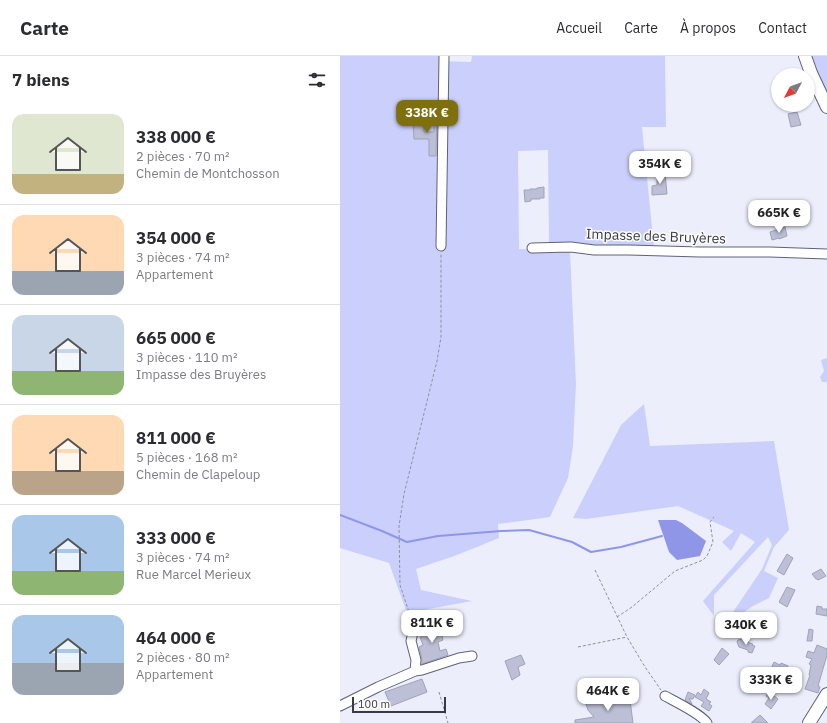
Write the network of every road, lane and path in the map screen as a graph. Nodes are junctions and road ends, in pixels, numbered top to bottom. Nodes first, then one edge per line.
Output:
1 (444, 56) edge
2 (805, 57) edge
3 (827, 107) edge
4 (441, 246) joint
5 (532, 248) dead end
6 (827, 254) edge
7 (714, 517) dead end
8 (596, 570) dead end
9 (617, 616) junction
10 (414, 628) joint
11 (627, 637) junction
12 (578, 647) dead end
13 (472, 656) dead end
14 (415, 671) junction
15 (439, 692) dead end
16 (827, 694) edge
17 (665, 696) joint
18 (340, 706) edge
19 (448, 723) edge
20 (707, 723) edge
21 (809, 723) edge

1 - 4 street
2 - 3 main road
4 - 10 path
5 - 6 street, Impasse des Bruyères
7 - 9 path
8 - 9 path
9 - 11 path
10 - 14 street
11 - 12 path
11 - 17 path
13 - 14 street
14 - 18 street
15 - 19 path
16 - 21 main road
17 - 20 street

